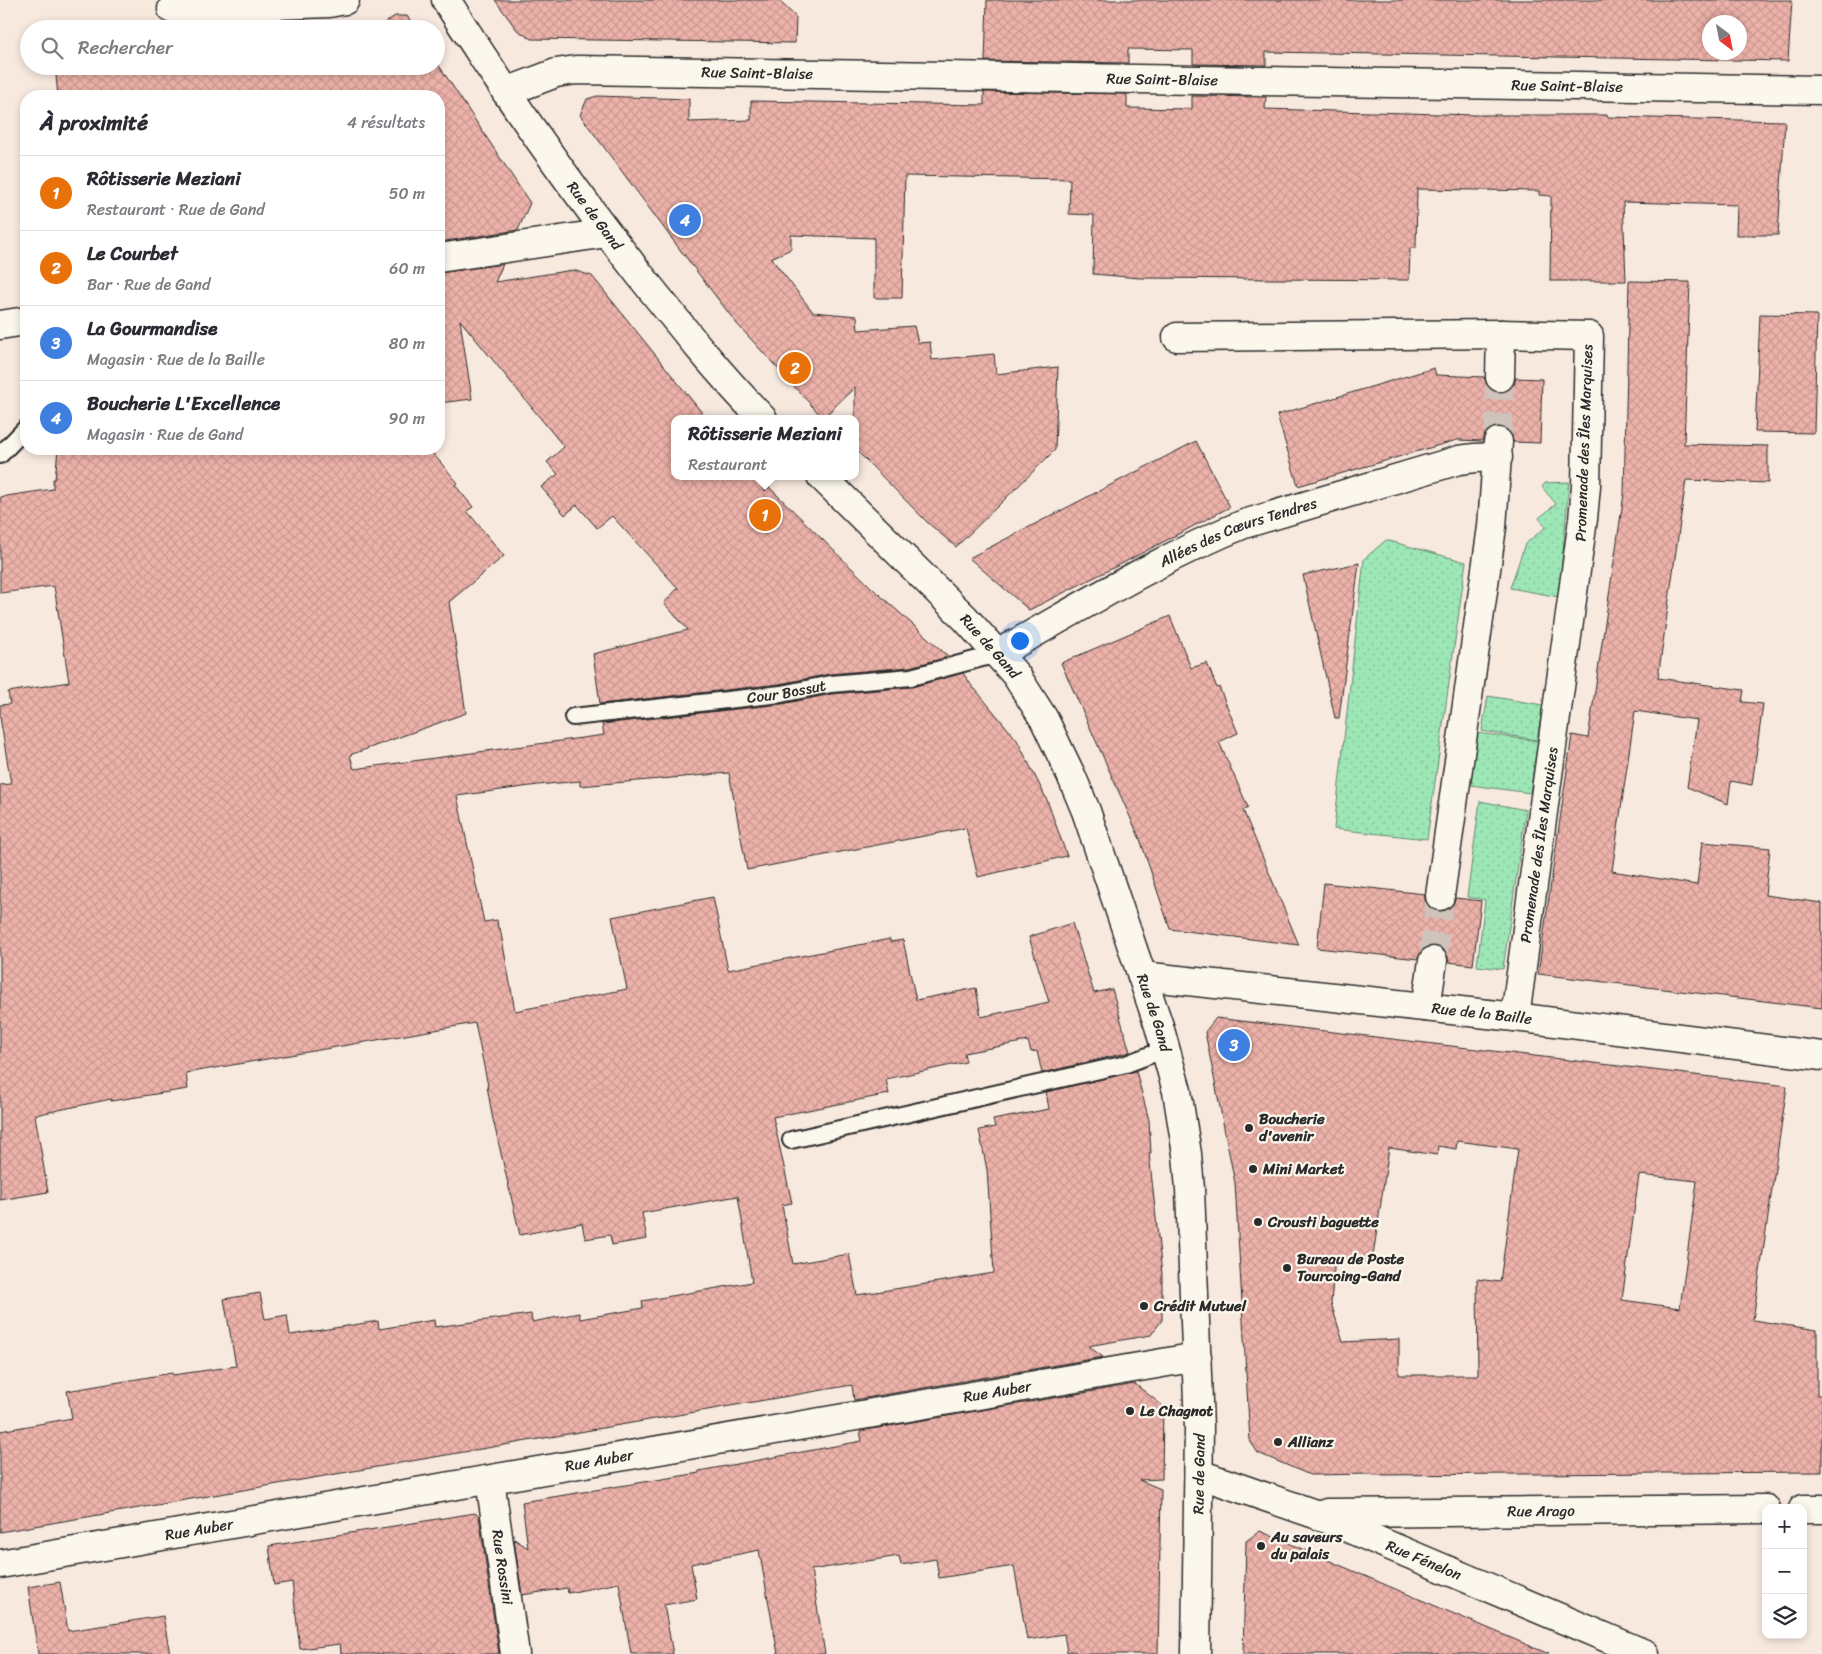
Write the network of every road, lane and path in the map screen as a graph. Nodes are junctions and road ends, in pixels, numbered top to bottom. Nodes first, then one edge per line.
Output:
1 (345, 0) edge
2 (446, 0) edge
3 (172, 9) dead end
4 (1822, 90) edge
5 (506, 92) junction
6 (607, 233) junction
7 (445, 257) edge
8 (20, 322) edge
9 (0, 325) edge
10 (1500, 334) junction
11 (1177, 337) dead end
12 (1500, 377) tunnel mouth
13 (759, 415) edge
14 (20, 434) edge
15 (0, 455) edge
16 (825, 480) edge
17 (997, 654) junction
18 (573, 717) dead end
19 (1440, 896) tunnel mouth
20 (1433, 960) tunnel mouth
21 (1142, 976) junction
22 (1426, 1007) junction
23 (1515, 1017) junction
24 (1166, 1049) junction
25 (1822, 1056) edge
26 (791, 1140) dead end
27 (1197, 1357) junction
28 (1199, 1474) junction
29 (490, 1480) junction
30 (1762, 1509) edge
31 (1807, 1509) edge
32 (1822, 1509) edge
33 (1315, 1514) junction
34 (0, 1564) edge
35 (515, 1654) edge
36 (1196, 1654) edge
37 (1645, 1654) edge

1 - 3 street
2 - 5 street, Rue de Gand
4 - 5 street, Rue Saint-Blaise
5 - 6 street, Rue de Gand
6 - 7 street
6 - 13 street, Rue de Gand
8 - 9 street
10 - 11 street, Promenade des Îles Marquises
10 - 12 street
10 - 23 street, Promenade des Îles Marquises
14 - 15 lane
16 - 17 street, Rue de Gand
17 - 18 lane, Cour Bossut
17 - 19 street, Allées des Cœurs Tendres
17 - 21 street, Rue de Gand
20 - 22 street
21 - 22 street, Rue de la Baille
21 - 24 street, Rue de Gand
22 - 23 street, Rue de la Baille
23 - 25 street, Rue de la Baille
24 - 26 lane
24 - 27 street, Rue de Gand
27 - 28 street, Rue de Gand
27 - 29 street, Rue Auber
28 - 33 street, Rue Fénelon
28 - 36 street, Rue de Gand
29 - 34 street, Rue Auber
29 - 35 street, Rue Rossini
30 - 33 street, Rue Arago
31 - 32 street
33 - 37 street, Rue Fénelon

